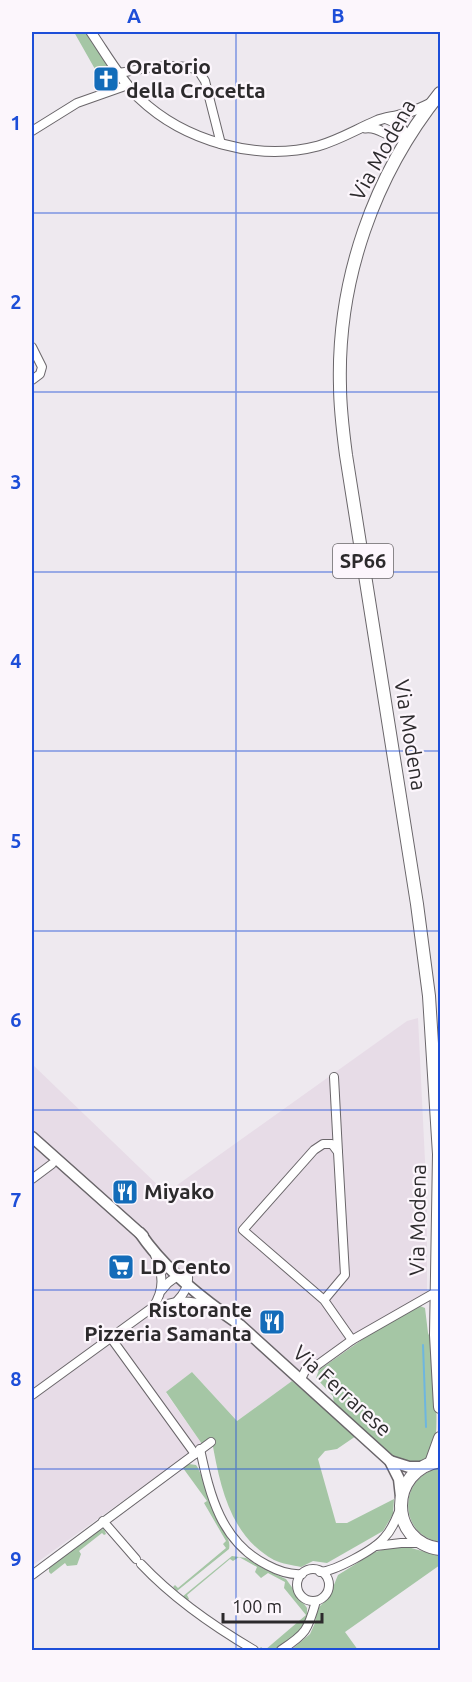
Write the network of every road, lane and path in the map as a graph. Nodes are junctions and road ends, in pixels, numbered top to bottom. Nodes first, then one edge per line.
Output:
1 (91, 32) edge
2 (119, 73) junction
3 (128, 85) junction
4 (437, 98) edge
5 (384, 118) junction
6 (359, 130) junction
7 (32, 131) edge
8 (384, 134) junction
9 (408, 138) junction
10 (221, 144) junction
11 (393, 164) junction
12 (32, 347) edge
13 (32, 380) edge
14 (334, 1077) dead end
15 (32, 1137) edge
16 (339, 1152) junction
17 (54, 1162) junction
18 (32, 1179) edge
19 (140, 1233) junction
20 (153, 1251) junction
21 (185, 1279) junction
22 (160, 1292) junction
23 (436, 1292) junction
24 (324, 1300) junction
25 (177, 1301) junction
26 (213, 1307) junction
27 (143, 1315) junction
28 (240, 1325) junction
29 (111, 1338) junction
30 (352, 1340) junction
31 (301, 1379) junction
32 (32, 1395) edge
33 (441, 1407) edge
34 (441, 1438) edge
35 (211, 1442) dead end
36 (195, 1454) junction
37 (390, 1461) junction
38 (432, 1464) edge
39 (204, 1466) junction
40 (401, 1504) junction
41 (103, 1521) junction
42 (422, 1543) junction
43 (375, 1547) junction
44 (438, 1550) edge
45 (342, 1566) junction
46 (281, 1571) junction
47 (320, 1572) junction
48 (302, 1574) junction
49 (32, 1575) edge
50 (329, 1585) junction
51 (298, 1589) junction
52 (306, 1600) junction
53 (316, 1601) junction
54 (312, 1617) junction
55 (254, 1650) edge
56 (281, 1650) edge

1 - 2 street
2 - 3 street
2 - 10 street
3 - 7 street
3 - 10 street
4 - 5 street
4 - 9 main road, Via Modena / SP66
5 - 6 street
5 - 9 street
6 - 8 street
6 - 10 street
8 - 9 street
8 - 11 street
9 - 11 main road, Via Modena / SP66
11 - 23 main road, Via Modena / SP66
12 - 13 street
14 - 16 street
15 - 17 main road, Via Ferrarese
16 - 24 street
16 - 24 street
17 - 18 street
17 - 19 main road, Via Ferrarese
19 - 20 main road, Via Ferrarese
19 - 21 main road, Via Ferrarese
20 - 21 main road, Via Ferrarese
20 - 22 street
21 - 22 street
21 - 25 street
21 - 26 main road, Via Ferrarese
21 - 28 main road, Via Ferrarese
22 - 27 street
23 - 30 street
23 - 33 main road, Via Modena / SP66
24 - 30 street
25 - 26 street
25 - 27 street
26 - 28 main road, Via Ferrarese
27 - 29 street
28 - 31 main road, Via Ferrarese
29 - 32 street
29 - 36 street
30 - 31 street
31 - 37 main road, Via Ferrarese
34 - 38 main road
35 - 36 street
36 - 39 street
36 - 39 street
36 - 41 street
37 - 38 main road, Via Ferrarese
37 - 40 main road, Via Ferrarese
38 - 40 main road
39 - 46 street
40 - 42 main road
40 - 43 street
41 - 49 street
41 - 55 street
42 - 43 street
42 - 44 main road
43 - 45 street
45 - 47 street
45 - 50 street
46 - 48 street
46 - 51 street
47 - 48 street
47 - 50 street
48 - 51 street
50 - 53 street
51 - 52 street
52 - 53 street
52 - 54 street
53 - 54 street
54 - 56 street

